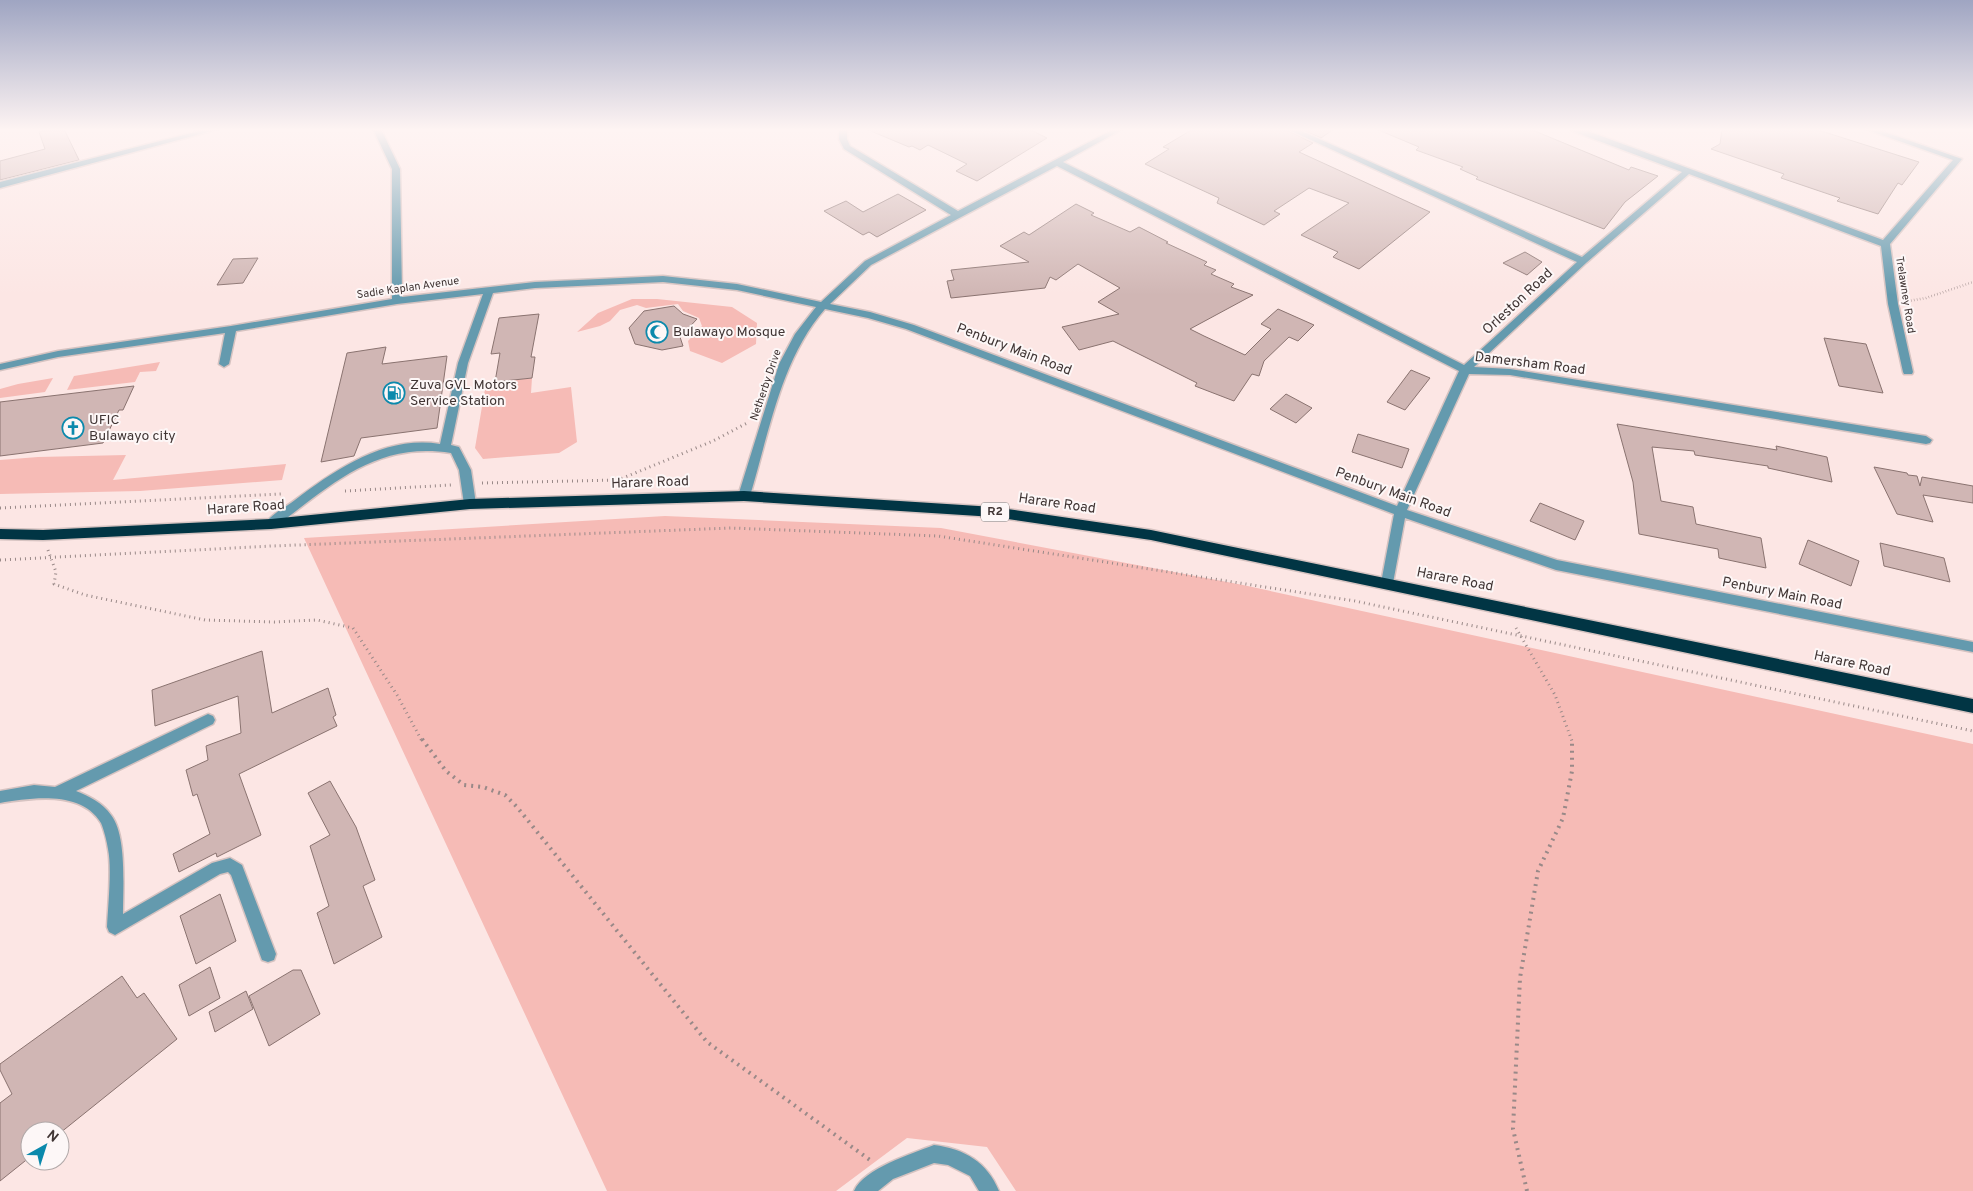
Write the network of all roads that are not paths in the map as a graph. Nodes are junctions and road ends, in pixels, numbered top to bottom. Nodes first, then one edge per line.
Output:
1 (396, 185) edge
2 (908, 185) edge
3 (1014, 185) edge
4 (1100, 185) edge
5 (1414, 185) edge
6 (1672, 185) edge
7 (1722, 185) edge
8 (1936, 185) edge
9 (958, 215) junction
10 (1885, 244) junction
11 (1583, 261) junction
12 (489, 290) junction
13 (397, 301) junction
14 (821, 304) junction
15 (231, 329) junction
16 (224, 364) dead end
17 (0, 367) edge
18 (1465, 370) junction
19 (1908, 372) dead end
20 (1926, 440) dead end
21 (445, 447) junction
22 (744, 496) junction
23 (470, 504) junction
24 (1400, 512) junction
25 (271, 524) junction
26 (0, 534) edge
27 (1387, 583) junction
28 (1973, 647) edge
29 (1973, 706) edge
30 (208, 720) dead end
31 (57, 793) junction
32 (0, 797) edge
33 (268, 954) dead end
34 (863, 1191) edge
35 (990, 1191) edge

1 - 13 street
2 - 9 street
3 - 9 street, Netherby Drive
4 - 18 street, Damersham Road
5 - 11 street
6 - 11 street, Orleston Road
7 - 10 street
8 - 10 street, Trelawney Road
9 - 14 street, Netherby Drive
10 - 19 street, Trelawney Road
11 - 18 street, Orleston Road
12 - 13 street, Sadie Kaplan Avenue
12 - 14 street, Sadie Kaplan Avenue
12 - 21 street
13 - 15 street, Sadie Kaplan Avenue
14 - 22 street, Netherby Drive
14 - 24 street, Penbury Main Road
15 - 16 street
15 - 17 street, Sadie Kaplan Avenue
18 - 20 street, Damersham Road
18 - 24 street, Orleston Road
21 - 23 street
21 - 25 street
22 - 23 highway, Harare Road / R2
22 - 27 highway, Harare Road / R2
23 - 25 highway, Harare Road / R2
24 - 27 street, Orleston Road
24 - 28 street, Penbury Main Road
25 - 26 highway, Harare Road / R2
27 - 29 highway, Harare Road / R2
30 - 31 street
31 - 32 street
31 - 33 street
34 - 35 street

